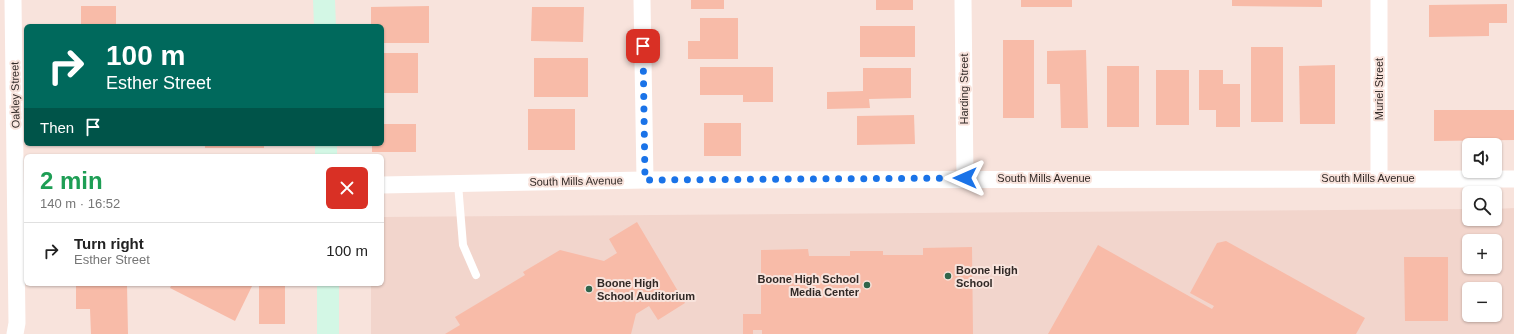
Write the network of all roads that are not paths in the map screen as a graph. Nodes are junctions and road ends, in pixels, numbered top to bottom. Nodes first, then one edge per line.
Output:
1 (13, 0) edge
2 (324, 0) edge
3 (642, 0) edge
4 (963, 0) edge
5 (1379, 0) edge
6 (325, 24) edge
7 (965, 178) junction
8 (1379, 178) junction
9 (1514, 179) edge
10 (645, 180) junction
11 (458, 184) junction
12 (384, 185) edge
13 (14, 190) edge
14 (476, 275) dead end
15 (328, 286) edge
16 (15, 334) edge
17 (328, 334) edge

1 - 13 street, Oakley Street
2 - 6 street
3 - 10 street
4 - 7 street, Harding Street
5 - 8 street, Muriel Street
7 - 8 street, South Mills Avenue
7 - 10 street, South Mills Avenue
8 - 9 street, South Mills Avenue
10 - 11 street, South Mills Avenue
11 - 12 street, South Mills Avenue
11 - 14 lane
13 - 16 street, Oakley Street
15 - 17 street

